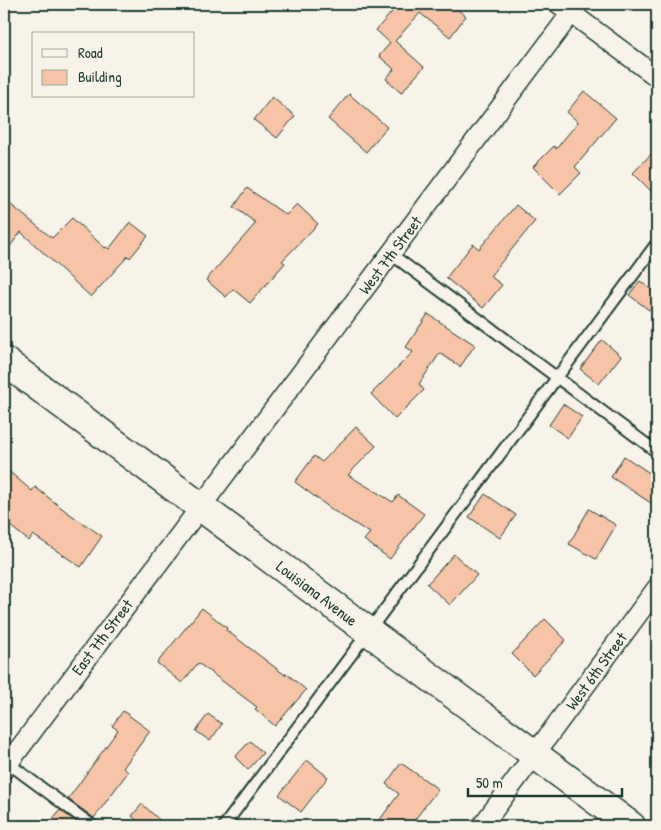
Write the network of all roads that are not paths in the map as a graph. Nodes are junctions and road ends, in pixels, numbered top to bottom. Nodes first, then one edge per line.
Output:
1 (569, 7) edge
2 (657, 77) edge
3 (657, 243) edge
4 (391, 254) junction
5 (4, 361) edge
6 (557, 378) junction
7 (657, 452) edge
8 (200, 505) junction
9 (657, 588) edge
10 (369, 632) junction
11 (534, 754) junction
12 (6, 766) edge
13 (93, 826) edge
14 (224, 826) edge
15 (482, 826) edge
16 (631, 826) edge

1 - 2 street
1 - 4 street, West 7th Street
3 - 6 lane
4 - 6 lane
4 - 8 street, West 7th Street
5 - 8 main road, Louisiana Avenue
6 - 7 lane
6 - 10 lane
8 - 10 main road, Louisiana Avenue
8 - 12 street, East 7th Street
9 - 11 street, West 6th Street
10 - 11 main road, Louisiana Avenue
10 - 14 lane
11 - 15 street, West 6th Street
11 - 16 main road, Louisiana Avenue
12 - 13 lane

